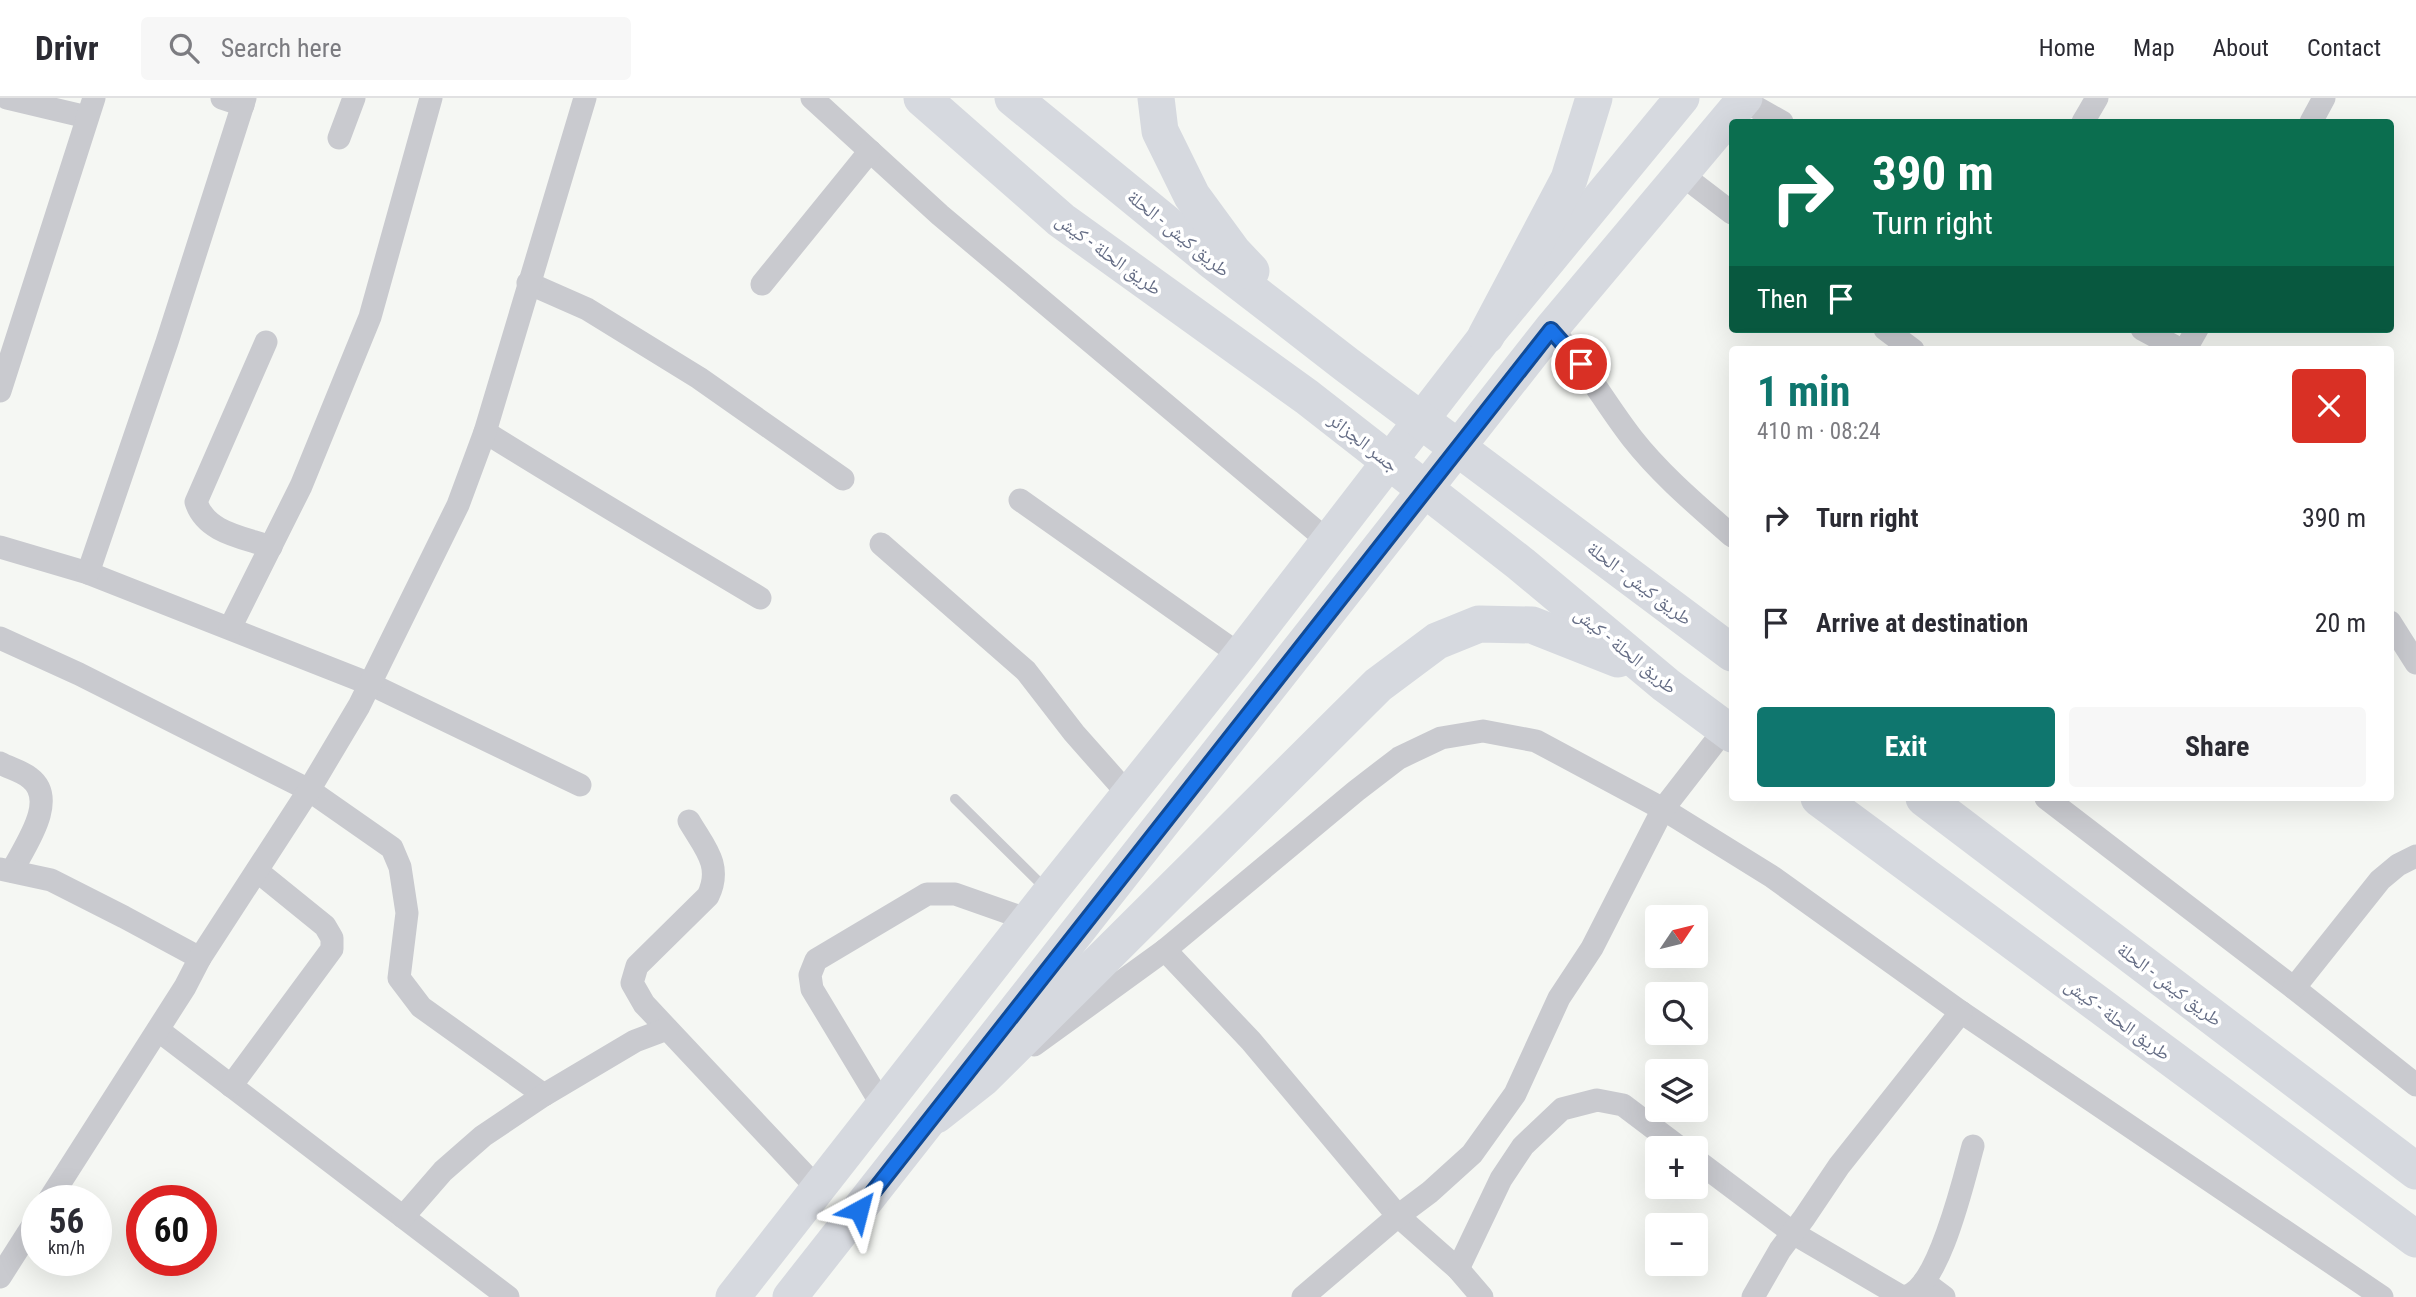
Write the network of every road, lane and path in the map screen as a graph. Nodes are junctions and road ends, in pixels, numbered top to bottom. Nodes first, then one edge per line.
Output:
1 (7, 98) edge
2 (354, 98) edge
3 (431, 98) edge
4 (585, 98) edge
5 (812, 98) edge
6 (922, 98) edge
7 (1013, 98) edge
8 (1156, 98) edge
9 (1594, 98) edge
10 (1682, 98) edge
11 (2097, 98) edge
12 (2324, 98) edge
13 (1744, 99) edge
14 (236, 101) edge
15 (90, 108) edge
16 (1777, 119) edge
17 (2085, 119) edge
18 (2313, 119) edge
19 (339, 138) dead end
20 (870, 151) junction
21 (1681, 174) junction
22 (1729, 211) edge
23 (528, 283) junction
24 (762, 284) dead end
25 (1551, 330) junction
26 (1890, 333) edge
27 (2150, 333) edge
28 (1486, 336) junction
29 (1313, 339) junction
30 (266, 342) dead end
31 (1908, 346) edge
32 (2175, 346) edge
33 (0, 391) edge
34 (1307, 397) joint
35 (485, 432) junction
36 (843, 479) dead end
37 (1020, 500) dead end
38 (1729, 533) edge
39 (1328, 541) junction
40 (881, 544) dead end
41 (0, 547) edge
42 (271, 547) junction
43 (1521, 564) joint
44 (88, 573) junction
45 (760, 598) dead end
46 (230, 628) junction
47 (2394, 628) edge
48 (0, 638) edge
49 (1725, 648) edge
50 (1240, 655) junction
51 (2416, 663) edge
52 (370, 684) junction
53 (1671, 688) junction
54 (1729, 724) edge
55 (1729, 732) edge
56 (0, 763) edge
57 (580, 785) dead end
58 (309, 790) junction
59 (1128, 794) junction
60 (955, 799) dead end
61 (1823, 801) edge
62 (1928, 801) edge
63 (2050, 801) edge
64 (1663, 809) junction
65 (688, 821) dead end
66 (2416, 856) edge
67 (6, 870) edge
68 (257, 871) junction
69 (1050, 892) junction
70 (1029, 920) junction
71 (1165, 950) junction
72 (200, 958) junction
73 (2294, 988) junction
74 (1961, 1012) junction
75 (667, 1029) junction
76 (158, 1030) junction
77 (983, 1078) junction
78 (2416, 1085) edge
79 (231, 1086) junction
80 (544, 1095) junction
81 (882, 1105) junction
82 (936, 1115) junction
83 (1664, 1136) edge
84 (1973, 1146) dead end
85 (1708, 1169) edge
86 (2416, 1171) edge
87 (59, 1185) edge
88 (817, 1188) junction
89 (1398, 1216) junction
90 (403, 1217) junction
91 (795, 1218) junction
92 (1793, 1233) junction
93 (2416, 1239) edge
94 (21, 1244) edge
95 (829, 1248) junction
96 (760, 1264) junction
97 (1458, 1269) junction
98 (0, 1277) edge
99 (1924, 1282) junction
100 (793, 1294) edge
101 (2374, 1294) edge
102 (508, 1297) edge
103 (733, 1297) edge
104 (1303, 1297) edge
105 (1482, 1297) edge
106 (1753, 1297) edge
107 (1903, 1297) edge
108 (1944, 1297) edge

1 - 15 street
2 - 19 street
3 - 42 street
4 - 23 street
5 - 20 street
6 - 34 highway, طريق الحلة - كيش
7 - 29 highway, طريق كيش - الحلة
8 - 29 highway
9 - 28 highway
10 - 28 main road
11 - 17 street
12 - 18 street
13 - 16 street
13 - 21 main road
14 - 44 street
15 - 33 street
20 - 24 street
20 - 39 street
21 - 22 street
21 - 25 main road
23 - 35 street
23 - 36 street
25 - 38 street
25 - 82 main road
26 - 31 street
27 - 32 street
28 - 39 main road
29 - 49 highway, طريق كيش - الحلة
30 - 42 street
34 - 43 highway, جسر الجزائر
35 - 45 street
35 - 52 street
37 - 50 street
39 - 50 main road
40 - 59 street
41 - 44 street
42 - 46 street
43 - 53 highway, طريق الحلة - كيش
44 - 46 street
46 - 52 street
47 - 51 street
48 - 58 street
50 - 59 main road
52 - 57 street
52 - 58 street
53 - 55 highway, طريق الحلة - كيش
53 - 77 highway
54 - 64 street
56 - 67 street
58 - 68 street
58 - 80 street
59 - 69 main road
60 - 69 lane
61 - 93 highway, طريق الحلة - كيش
62 - 86 highway, طريق كيش - الحلة
63 - 73 street
64 - 71 street
64 - 74 street
64 - 89 street
65 - 75 street
66 - 73 street
67 - 72 street
68 - 72 street
68 - 79 street
69 - 70 main road
70 - 81 main road
70 - 81 street
71 - 77 street
71 - 89 street
72 - 76 street
73 - 78 street
74 - 92 street
74 - 101 street
75 - 80 street
75 - 88 street
76 - 79 street
76 - 87 street
77 - 82 highway
79 - 90 street
80 - 90 street
81 - 88 main road
82 - 95 main road
83 - 97 street
84 - 99 street
85 - 92 street
88 - 91 main road
89 - 97 street
89 - 104 street
90 - 102 street
91 - 95 main road
91 - 96 main road
92 - 106 street
92 - 107 street
94 - 98 street
95 - 100 main road
96 - 100 main road
96 - 103 main road
97 - 105 street
99 - 107 street
99 - 108 street

